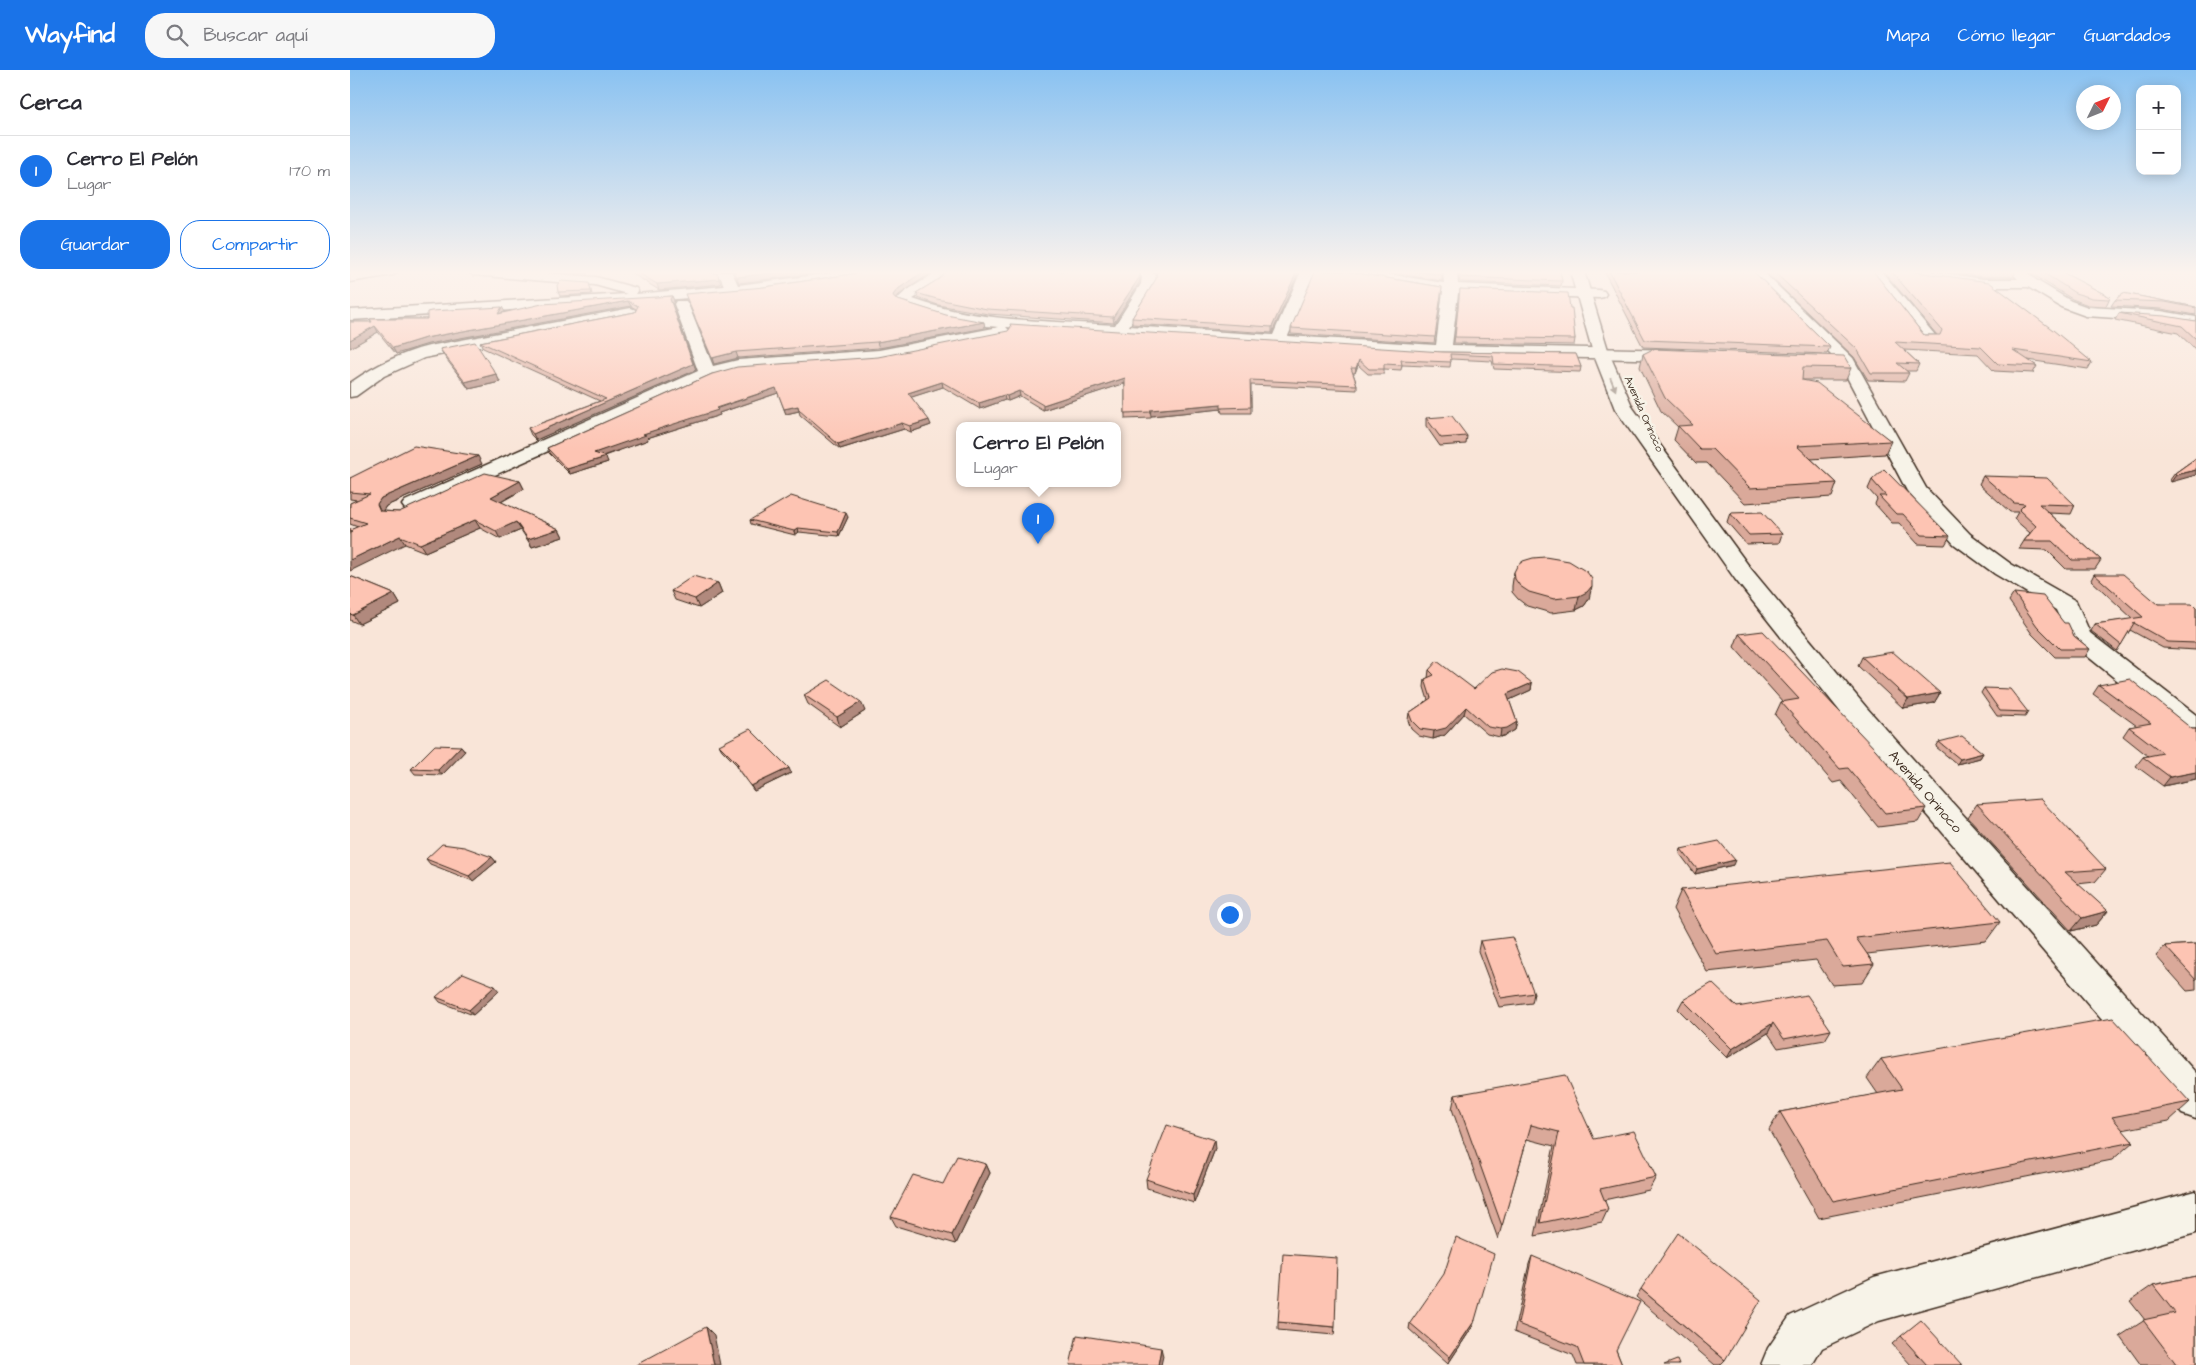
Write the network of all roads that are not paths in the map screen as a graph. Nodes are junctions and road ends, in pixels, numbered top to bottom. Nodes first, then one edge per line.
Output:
1 (532, 331) edge
2 (691, 331) edge
3 (1002, 331) edge
4 (1139, 331) edge
5 (1282, 331) edge
6 (1445, 331) edge
7 (1603, 331) edge
8 (1810, 331) edge
9 (1924, 331) edge
10 (1929, 338) edge
11 (1278, 341) junction
12 (1442, 350) junction
13 (1610, 353) junction
14 (1698, 356) edge
15 (386, 366) junction
16 (350, 370) edge
17 (708, 373) junction
18 (350, 392) edge
19 (395, 514) edge
20 (2196, 729) edge
21 (2196, 1101) edge
22 (2196, 1212) edge
23 (1786, 1365) edge

1 - 15 street
2 - 17 street
3 - 17 street
4 - 11 street
5 - 11 street
6 - 12 street
7 - 13 street, Avenida Orinoco
8 - 20 street
9 - 10 street
11 - 12 street
12 - 13 street
13 - 14 street
13 - 21 street, Avenida Orinoco
15 - 16 street
15 - 18 street
17 - 19 street
22 - 23 street

